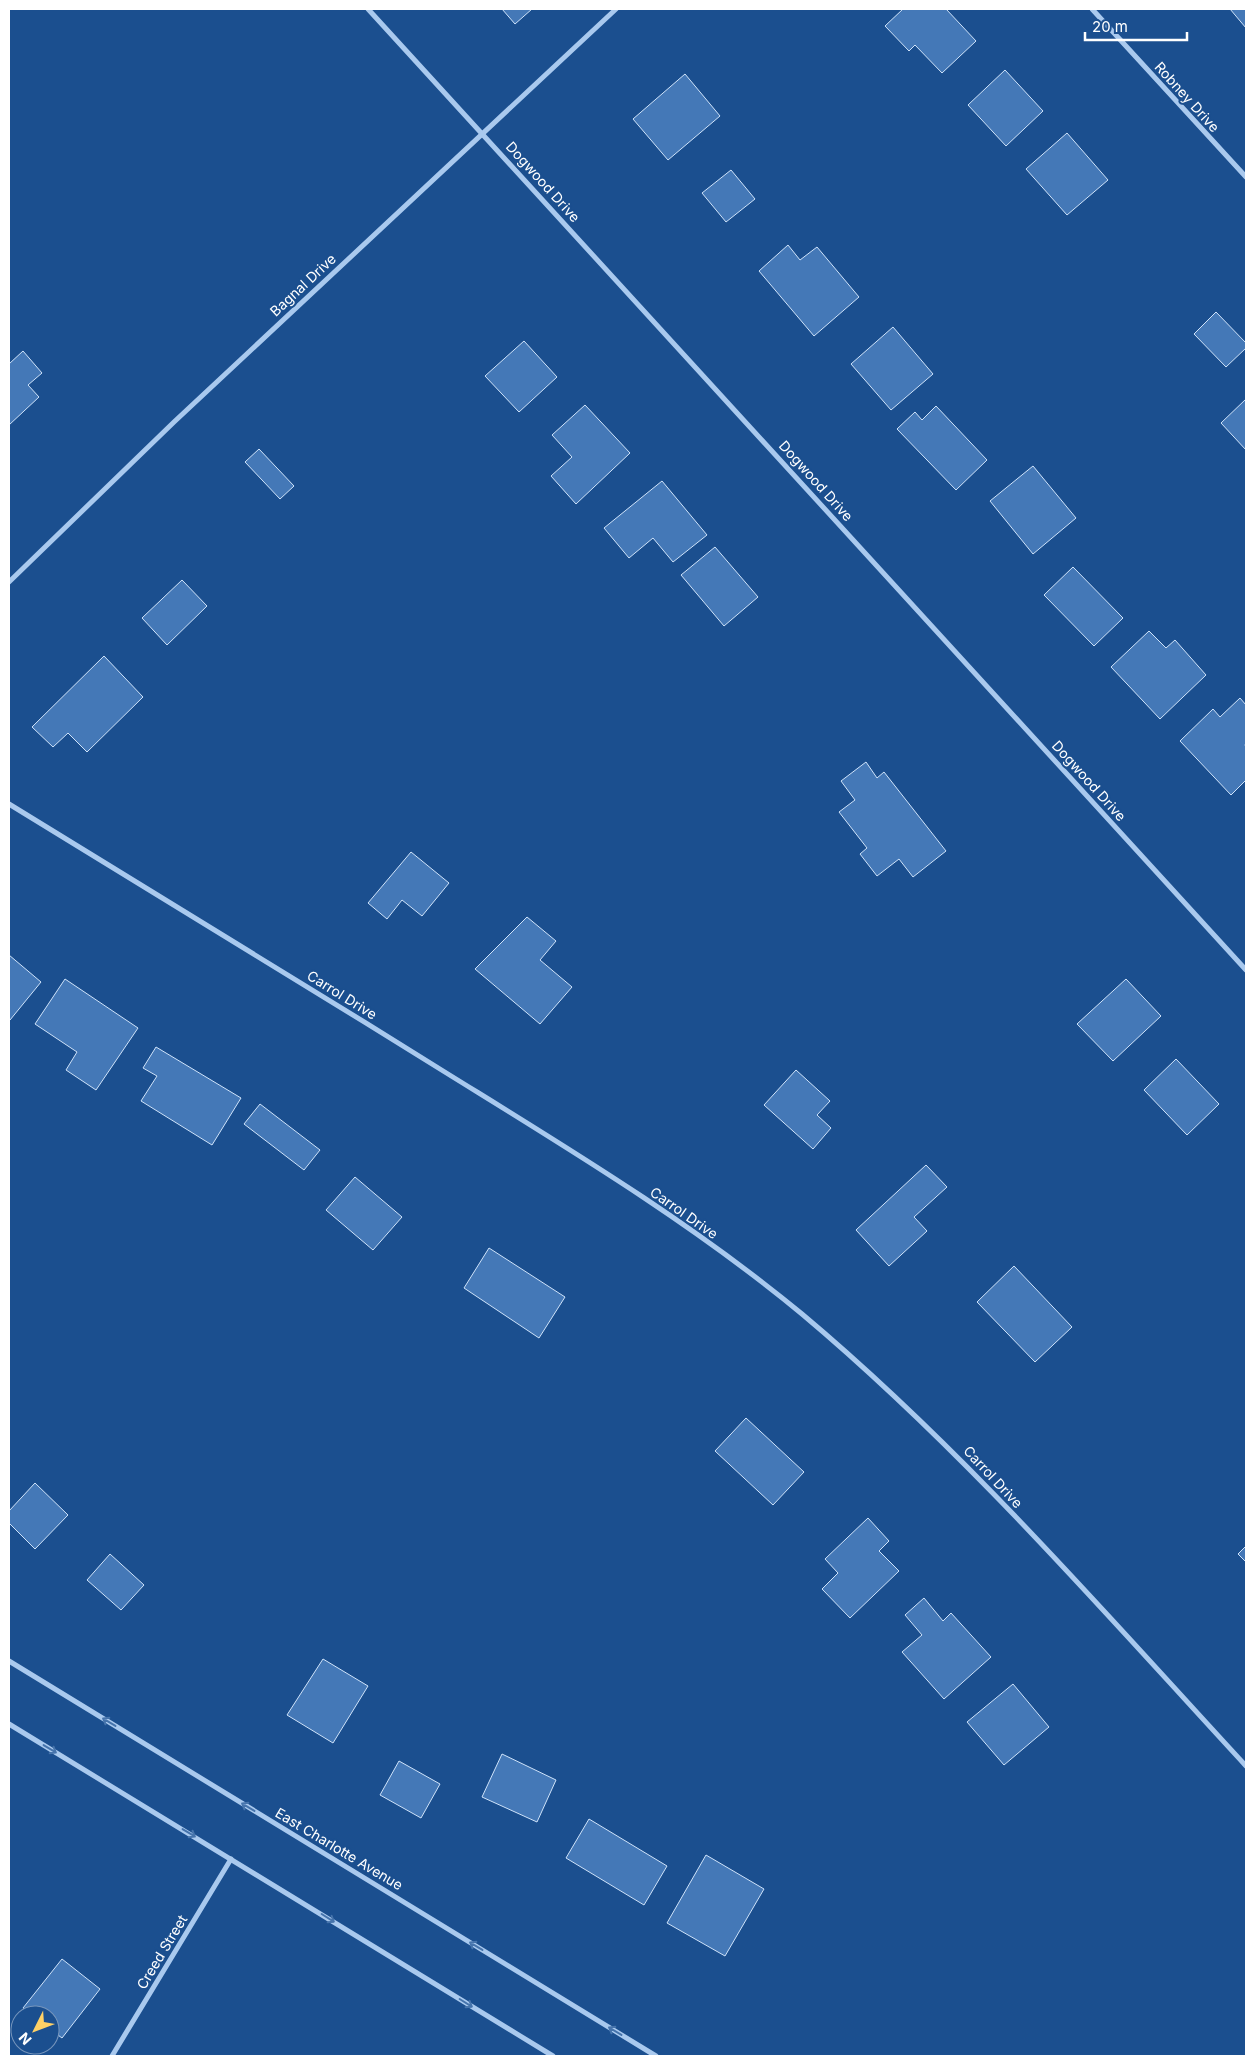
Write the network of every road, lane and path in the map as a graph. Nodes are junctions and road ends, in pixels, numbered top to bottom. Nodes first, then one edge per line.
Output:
1 (368, 9) edge
2 (616, 9) edge
3 (1092, 9) edge
4 (483, 133) junction
5 (1246, 177) edge
6 (9, 582) edge
7 (9, 804) edge
8 (1246, 970) edge
9 (9, 1661) edge
10 (9, 1724) edge
11 (1246, 1766) edge
12 (231, 1859) junction
13 (112, 2056) edge
14 (553, 2056) edge
15 (656, 2056) edge

1 - 4 street, Dogwood Drive
2 - 4 street, Bagnal Drive
3 - 5 street, Robney Drive
4 - 6 street, Bagnal Drive
4 - 8 street, Dogwood Drive
7 - 11 street, Carrol Drive
15 -> 9 street, East Charlotte Avenue
10 -> 12 street
12 - 13 street, Creed Street
12 -> 14 street

